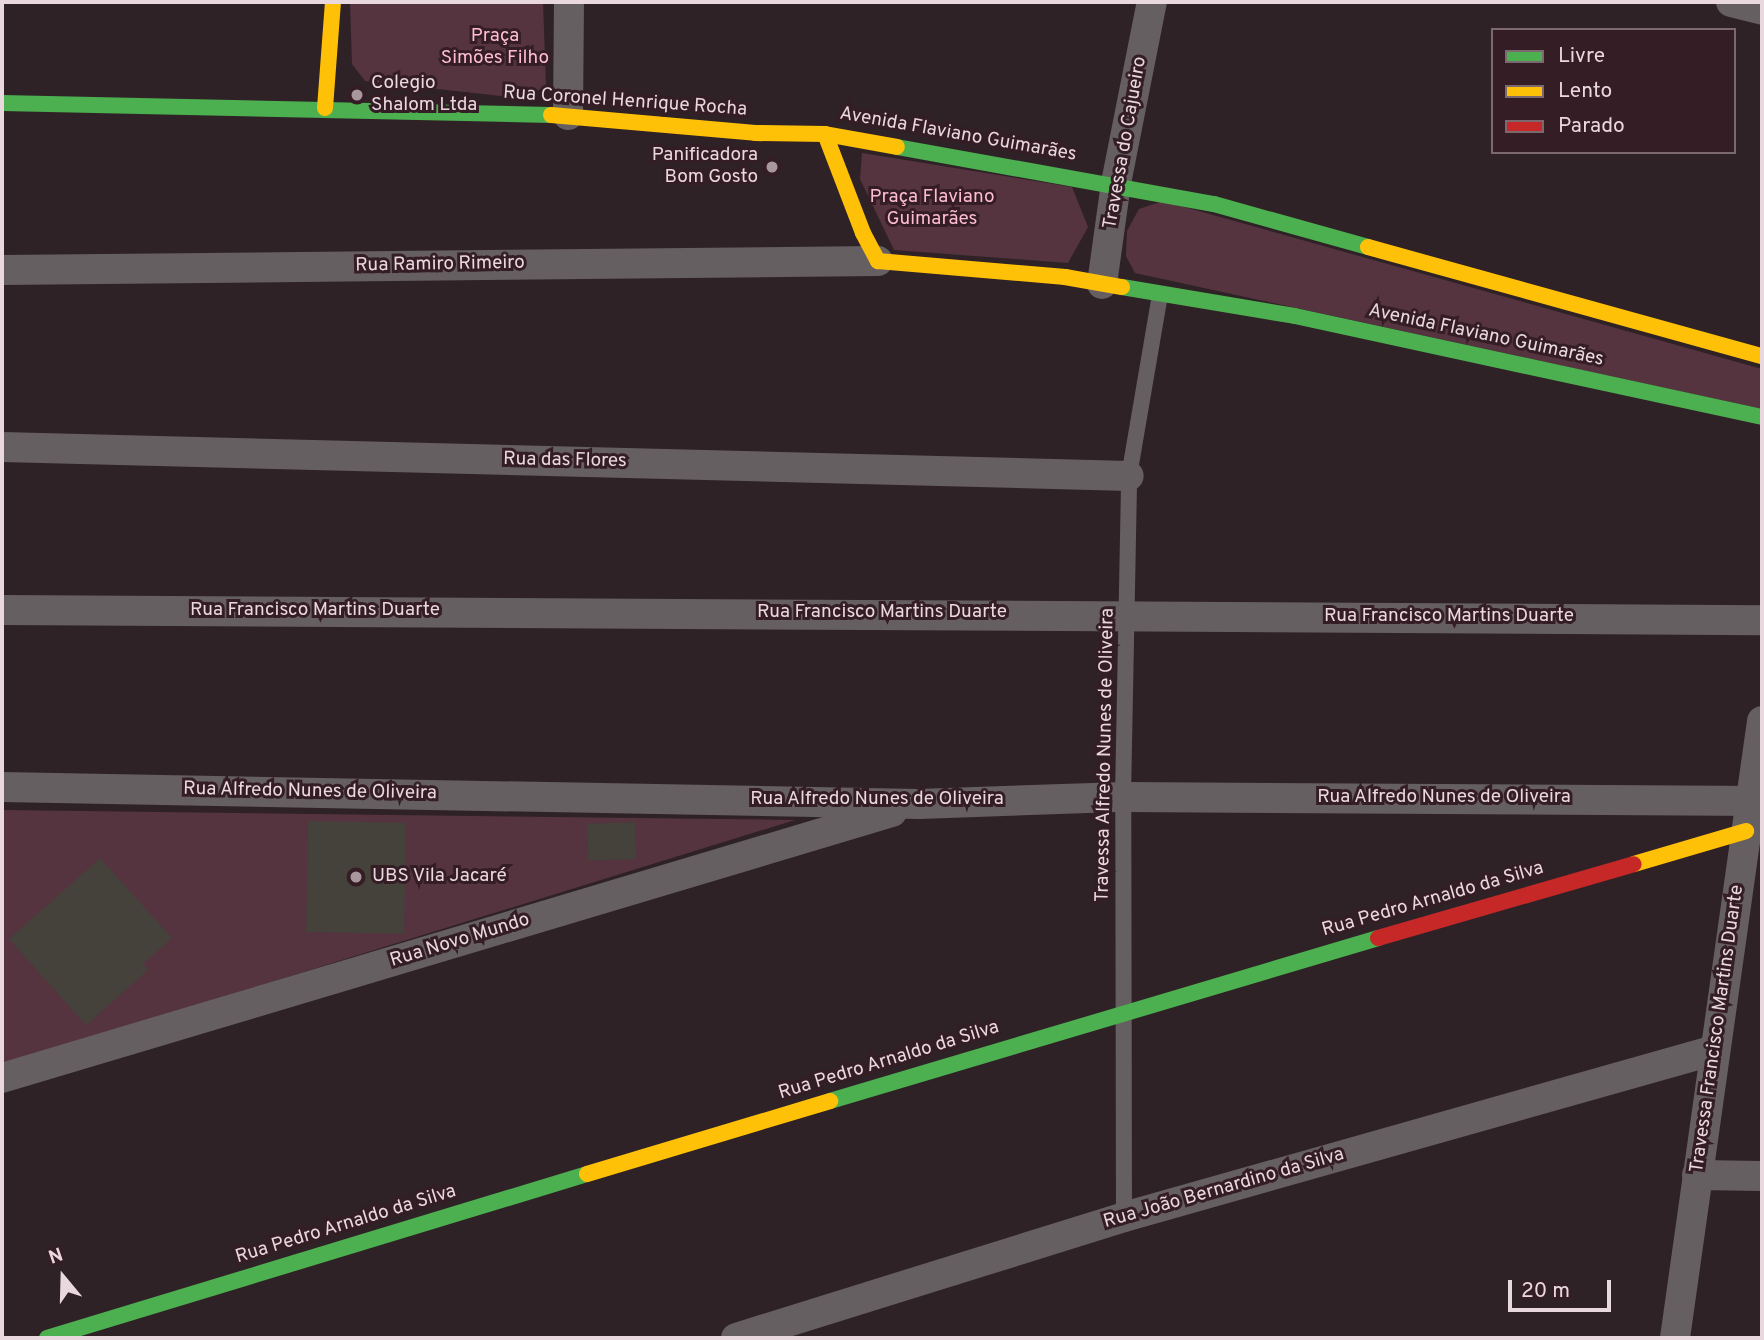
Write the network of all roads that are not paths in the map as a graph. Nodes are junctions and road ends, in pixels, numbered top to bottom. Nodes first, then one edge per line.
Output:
1 (333, 2) edge
2 (569, 2) edge
3 (1152, 2) edge
4 (1731, 2) edge
5 (1762, 10) edge
6 (2, 103) edge
7 (326, 108) junction
8 (568, 115) junction
9 (824, 134) junction
10 (1116, 183) junction
11 (878, 261) junction
12 (2, 270) edge
13 (1102, 284) junction
14 (1160, 295) junction
15 (1762, 356) edge
16 (1762, 417) edge
17 (2, 447) edge
18 (1129, 476) junction
19 (2, 610) edge
20 (1128, 614) junction
21 (1762, 620) edge
22 (1762, 721) edge
23 (2, 787) edge
24 (1124, 797) junction
25 (1757, 800) edge
26 (919, 804) junction
27 (1746, 831) junction
28 (1126, 1011) junction
29 (1715, 1050) junction
30 (2, 1078) edge
31 (1698, 1175) junction
32 (1762, 1176) edge
33 (1124, 1217) junction
34 (47, 1338) edge
35 (736, 1338) edge
36 (1675, 1338) edge

1 - 7 main road
2 - 8 street
3 - 10 street, Travessa do Cajueiro
4 - 5 street
6 - 7 main road, Rua Coronel Henrique Rocha
7 - 8 main road, Rua Coronel Henrique Rocha
8 - 9 main road, Rua Coronel Henrique Rocha
9 - 10 main road, Avenida Flaviano Guimarães
9 - 11 main road, Avenida Flaviano Guimarães
10 - 13 street, Travessa do Cajueiro
10 - 15 main road, Avenida Flaviano Guimarães
11 - 12 street, Rua Ramiro Rimeiro
11 - 13 main road, Avenida Flaviano Guimarães
13 - 14 main road, Avenida Flaviano Guimarães
14 - 16 main road, Avenida Flaviano Guimarães
14 - 18 lane, Travessa Alfredo Nunes de Oliveira
17 - 18 street, Rua das Flores
18 - 20 lane, Travessa Alfredo Nunes de Oliveira
19 - 20 street, Rua Francisco Martins Duarte
20 - 21 street, Rua Francisco Martins Duarte
20 - 24 lane, Travessa Alfredo Nunes de Oliveira
22 - 25 street, Travessa Francisco Martins Duarte
23 - 26 street, Rua Alfredo Nunes de Oliveira
24 - 25 street, Rua Alfredo Nunes de Oliveira
24 - 26 street, Rua Alfredo Nunes de Oliveira
24 - 28 lane, Travessa Alfredo Nunes de Oliveira
25 - 27 street, Travessa Francisco Martins Duarte
26 - 30 street, Rua Novo Mundo
27 - 28 main road, Rua Pedro Arnaldo da Silva
27 - 29 street, Travessa Francisco Martins Duarte
28 - 33 lane, Travessa Alfredo Nunes de Oliveira
28 - 34 main road, Rua Pedro Arnaldo da Silva
29 - 31 street, Travessa Francisco Martins Duarte
29 - 33 street, Rua João Bernardino da Silva
31 - 32 street
31 - 36 street, Travessa Francisco Martins Duarte
33 - 35 street, Rua João Bernardino da Silva

